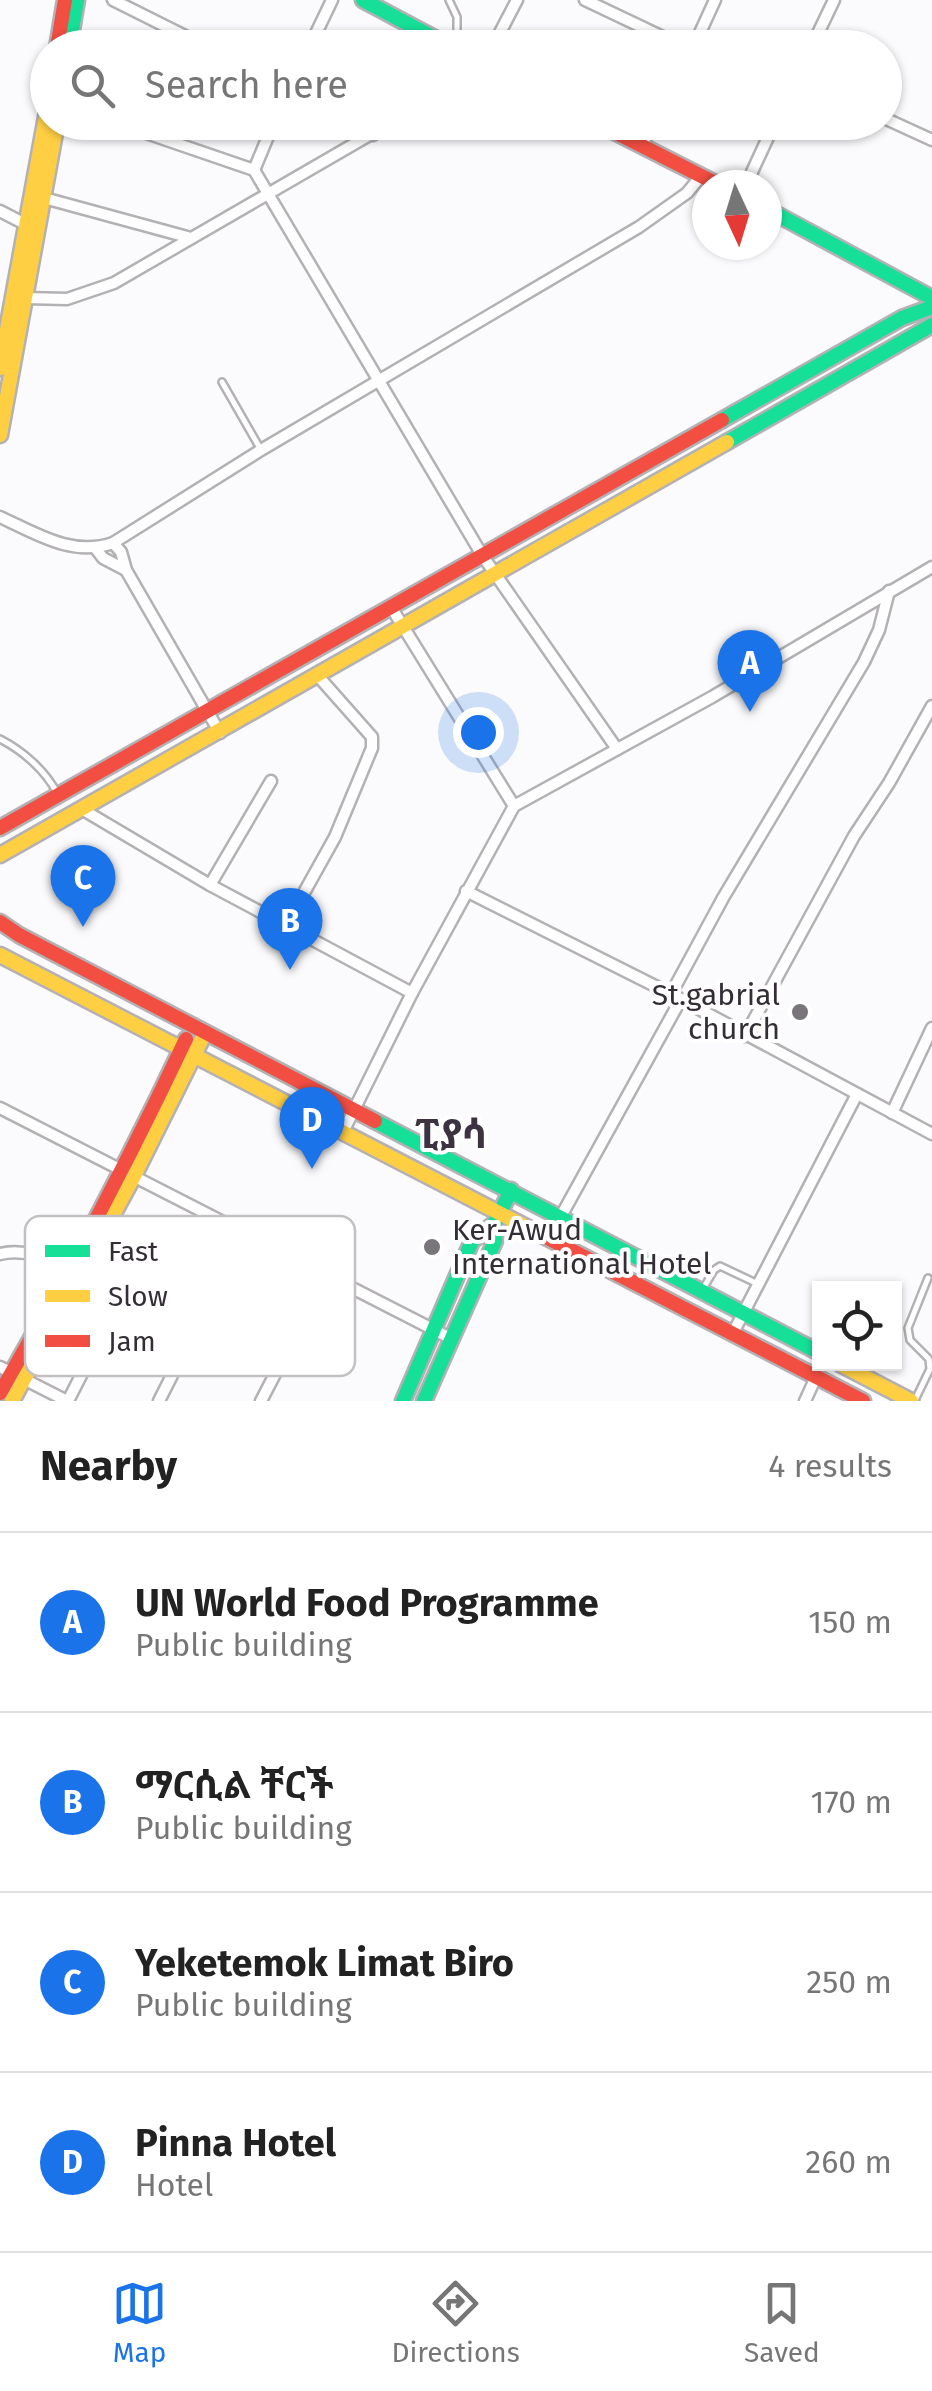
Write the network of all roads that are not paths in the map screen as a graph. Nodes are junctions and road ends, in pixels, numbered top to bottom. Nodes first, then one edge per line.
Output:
1 (65, 0) edge
2 (77, 0) edge
3 (113, 0) edge
4 (332, 0) edge
5 (448, 0) edge
6 (518, 0) edge
7 (584, 0) edge
8 (715, 0) edge
9 (834, 0) edge
10 (367, 1) edge
11 (60, 30) edge
12 (72, 30) edge
13 (173, 30) edge
14 (318, 30) edge
15 (421, 30) edge
16 (456, 30) edge
17 (502, 30) edge
18 (650, 30) edge
19 (699, 30) edge
20 (820, 30) edge
21 (902, 126) edge
22 (42, 140) edge
23 (54, 140) edge
24 (166, 140) edge
25 (266, 140) edge
26 (364, 140) edge
27 (628, 140) edge
28 (645, 140) edge
29 (767, 140) edge
30 (932, 140) edge
31 (641, 147) junction
32 (254, 170) junction
33 (753, 170) edge
34 (692, 172) edge
35 (692, 188) edge
36 (267, 195) junction
37 (44, 198) junction
38 (0, 211) edge
39 (782, 217) edge
40 (26, 224) junction
41 (190, 238) junction
42 (13, 295) edge
43 (932, 298) edge
44 (932, 306) edge
45 (932, 325) edge
46 (0, 368) edge
47 (222, 382) dead end
48 (378, 382) junction
49 (0, 434) edge
50 (261, 450) junction
51 (664, 452) junction
52 (674, 470) junction
53 (0, 518) edge
54 (113, 543) junction
55 (96, 549) junction
56 (482, 554) junction
57 (932, 568) edge
58 (126, 570) junction
59 (495, 573) junction
60 (889, 590) junction
61 (391, 607) junction
62 (404, 627) junction
63 (318, 676) junction
64 (932, 706) edge
65 (207, 714) junction
66 (220, 733) junction
67 (0, 739) edge
68 (618, 748) junction
69 (272, 781) dead end
70 (58, 796) junction
71 (514, 806) junction
72 (80, 808) junction
73 (0, 828) edge
74 (0, 855) edge
75 (210, 885) junction
76 (466, 891) junction
77 (0, 922) edge
78 (286, 925) junction
79 (0, 956) edge
80 (412, 993) junction
81 (676, 997) junction
82 (932, 1028) edge
83 (199, 1030) junction
84 (745, 1036) junction
85 (188, 1051) junction
86 (857, 1094) junction
87 (0, 1108) edge
88 (353, 1110) junction
89 (892, 1113) junction
90 (343, 1132) junction
91 (932, 1134) edge
92 (127, 1175) junction
93 (511, 1190) junction
94 (103, 1216) edge
95 (103, 1216) edge
96 (206, 1216) edge
97 (498, 1218) junction
98 (560, 1218) junction
99 (25, 1252) edge
100 (0, 1254) edge
101 (928, 1278) dead end
102 (758, 1284) junction
103 (355, 1291) edge
104 (701, 1291) junction
105 (743, 1313) junction
106 (433, 1330) junction
107 (733, 1332) junction
108 (450, 1338) junction
109 (812, 1349) edge
110 (25, 1350) edge
111 (25, 1351) edge
112 (854, 1371) edge
113 (12, 1373) edge
114 (81, 1376) edge
115 (172, 1376) edge
116 (275, 1376) edge
117 (816, 1377) junction
118 (0, 1392) edge
119 (12, 1401) edge
120 (68, 1401) edge
121 (159, 1401) edge
122 (262, 1401) edge
123 (403, 1401) edge
124 (424, 1401) edge
125 (805, 1401) edge
126 (863, 1401) edge
127 (913, 1401) edge

1 - 11 main road
2 - 12 main road
3 - 13 street
4 - 14 street
5 - 16 lane
6 - 17 street
7 - 18 street
8 - 19 street
9 - 20 street
10 - 15 main road
21 - 30 street
22 - 40 main road
23 - 37 main road
24 - 32 street
25 - 32 street
26 - 36 street
27 - 31 main road
28 - 31 street
29 - 33 street
31 - 34 main road
32 - 36 street
35 - 48 street
36 - 41 street
36 - 48 street
37 - 41 street
37 - 42 main road
38 - 40 street
39 - 43 main road
40 - 42 main road
41 - 42 street
42 - 46 main road
42 - 49 main road
44 - 51 main road
45 - 52 main road
47 - 50 lane
48 - 50 street
48 - 56 street
50 - 54 street
51 - 52 main road
51 - 56 main road
52 - 59 main road
53 - 55 street
54 - 55 street
54 - 58 street
55 - 58 street
56 - 59 street
56 - 61 main road
57 - 60 street
58 - 65 street
59 - 62 main road
59 - 68 street
60 - 68 street
60 - 81 street
61 - 62 street
61 - 65 main road
62 - 63 main road
62 - 71 street
63 - 66 main road
63 - 78 street
64 - 84 street
65 - 66 street
65 - 70 main road
66 - 72 main road
67 - 70 lane
68 - 71 street
69 - 75 street
70 - 73 main road
71 - 76 street
72 - 74 main road
72 - 75 street
75 - 78 street
76 - 80 street
76 - 81 street
77 - 83 main road
78 - 80 street
79 - 85 main road
80 - 88 street
81 - 84 street
81 - 98 street
82 - 89 street
83 - 85 main road
83 - 88 main road
84 - 86 street
85 - 90 main road
85 - 92 main road
86 - 89 street
86 - 102 street
87 - 92 street
88 - 90 street
88 - 93 main road
89 - 91 street
90 - 97 main road
92 - 94 main road
92 - 95 main road
92 - 96 street
93 - 97 main road
93 - 98 main road
97 - 106 main road
97 - 107 main road
97 - 108 main road
98 - 104 main road
99 - 100 street
101 - 127 lane
102 - 104 lane
102 - 105 street
103 - 106 street
104 - 105 main road
105 - 107 street
105 - 109 main road
106 - 108 street
106 - 123 main road
107 - 117 main road
108 - 124 main road
110 - 113 main road
111 - 113 main road
112 - 127 main road
113 - 118 main road
113 - 119 main road
113 - 120 street
114 - 120 street
115 - 121 street
116 - 122 street
117 - 125 street
117 - 126 main road

